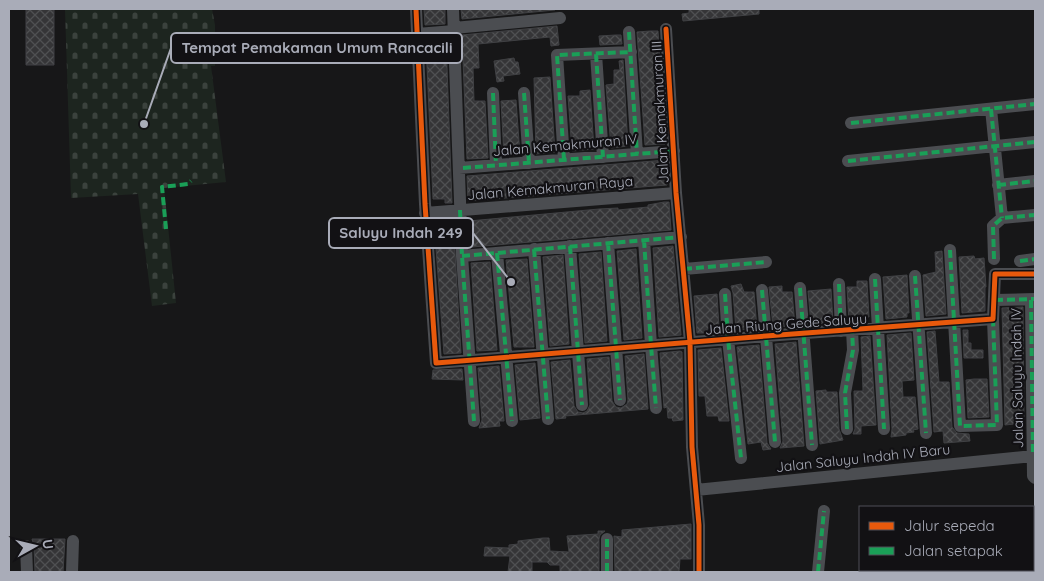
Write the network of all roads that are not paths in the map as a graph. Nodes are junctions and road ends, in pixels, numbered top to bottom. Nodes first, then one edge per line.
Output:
1 (416, 9) edge
2 (453, 9) edge
3 (560, 18) dead end
4 (454, 29) junction
5 (666, 30) dead end
6 (629, 32) dead end
7 (418, 34) junction
8 (631, 52) junction
9 (596, 54) junction
10 (493, 93) dead end
11 (524, 93) dead end
12 (1035, 104) edge
13 (991, 109) junction
14 (851, 123) dead end
15 (1035, 142) edge
16 (995, 146) junction
17 (674, 151) junction
18 (637, 154) junction
19 (603, 157) junction
20 (564, 160) junction
21 (848, 161) dead end
22 (529, 163) junction
23 (496, 165) junction
24 (459, 168) junction
25 (1035, 181) edge
26 (998, 184) junction
27 (676, 193) junction
28 (460, 210) junction
29 (425, 214) junction
30 (1035, 215) edge
31 (1002, 218) junction
32 (681, 237) junction
33 (644, 240) junction
34 (608, 243) junction
35 (570, 246) junction
36 (534, 250) junction
37 (950, 250) dead end
38 (497, 253) junction
39 (462, 256) junction
40 (994, 259) dead end
41 (1035, 259) edge
42 (1020, 261) dead end
43 (766, 262) dead end
44 (684, 269) junction
45 (1035, 274) edge
46 (915, 276) dead end
47 (876, 280) dead end
48 (839, 284) dead end
49 (800, 288) dead end
50 (762, 290) dead end
51 (725, 294) dead end
52 (995, 300) junction
53 (1033, 300) edge
54 (993, 319) junction
55 (954, 322) junction
56 (918, 325) junction
57 (878, 328) junction
58 (846, 330) junction
59 (803, 334) junction
60 (766, 336) junction
61 (728, 339) junction
62 (690, 342) junction
63 (650, 345) junction
64 (616, 348) junction
65 (578, 351) junction
66 (542, 354) junction
67 (506, 357) junction
68 (470, 360) junction
69 (620, 400) dead end
70 (582, 405) dead end
71 (656, 408) dead end
72 (548, 419) dead end
73 (474, 421) dead end
74 (512, 421) dead end
75 (847, 429) dead end
76 (884, 429) dead end
77 (926, 433) dead end
78 (775, 442) dead end
79 (812, 444) dead end
80 (1033, 456) junction
81 (741, 458) dead end
82 (1035, 478) edge
83 (696, 490) junction
84 (824, 511) dead end
85 (607, 539) dead end
86 (73, 541) dead end
87 (26, 546) dead end
88 (27, 572) edge
89 (72, 572) edge
90 (607, 572) edge
91 (699, 572) edge
92 (818, 572) edge

1 - 7 street
2 - 4 street
3 - 4 street
4 - 7 street
4 - 24 street
5 - 17 street, Jalan Kemakmuran III
6 - 8 street
7 - 29 street
8 - 9 street
8 - 18 street
9 - 19 street
9 - 20 street
10 - 23 street
11 - 22 street
12 - 13 street
13 - 14 street
13 - 16 street
15 - 16 street
16 - 21 street
16 - 26 street
17 - 18 street, Jalan Kemakmuran IV
17 - 27 street, Jalan Kemakmuran III
18 - 19 street, Jalan Kemakmuran IV
19 - 20 street, Jalan Kemakmuran IV
20 - 22 street, Jalan Kemakmuran IV
22 - 23 street, Jalan Kemakmuran IV
23 - 24 street, Jalan Kemakmuran IV
24 - 28 street
25 - 26 street
26 - 31 street
27 - 28 street, Jalan Kemakmuran Raya
27 - 32 street, Jalan Kemakmuran III
28 - 29 street, Jalan Kemakmuran Raya
28 - 39 street
29 - 68 street, Jalan Riung Gede Saluyu
30 - 31 street
31 - 40 street
32 - 33 street
32 - 44 street, Jalan Kemakmuran III
33 - 34 street
33 - 63 street
34 - 35 street
34 - 64 street
35 - 36 street
35 - 65 street
36 - 38 street
36 - 66 street
37 - 55 street
38 - 39 street
38 - 67 street
39 - 68 street
41 - 42 street
43 - 44 street
44 - 62 street, Jalan Kemakmuran III
45 - 52 street
46 - 56 street
47 - 57 street
48 - 58 street
49 - 59 street
50 - 60 street
51 - 61 street
52 - 53 street
52 - 54 street
53 - 80 street, Jalan Saluyu Indah IV
54 - 55 street, Jalan Riung Gede Saluyu
54 - 55 street
55 - 56 street, Jalan Riung Gede Saluyu
56 - 57 street, Jalan Riung Gede Saluyu
56 - 77 street
57 - 58 street, Jalan Riung Gede Saluyu
57 - 76 street
58 - 59 street, Jalan Riung Gede Saluyu
58 - 75 street
59 - 60 street, Jalan Riung Gede Saluyu
59 - 79 street
60 - 61 street, Jalan Riung Gede Saluyu
60 - 78 street
61 - 62 street, Jalan Riung Gede Saluyu
61 - 81 street
62 - 63 street, Jalan Riung Gede Saluyu
62 - 83 street, Jalan Kemakmuran III
63 - 64 street, Jalan Riung Gede Saluyu
63 - 71 street
64 - 65 street, Jalan Riung Gede Saluyu
64 - 69 street
65 - 66 street, Jalan Riung Gede Saluyu
65 - 70 street
66 - 67 street, Jalan Riung Gede Saluyu
66 - 72 street
67 - 68 street, Jalan Riung Gede Saluyu
67 - 74 street
68 - 73 street
80 - 82 street, Jalan Saluyu Indah IV
80 - 83 street, Jalan Saluyu Indah IV Baru
83 - 91 street, Jalan Kemakmuran III
84 - 92 street
85 - 90 street
86 - 89 street
87 - 88 street

